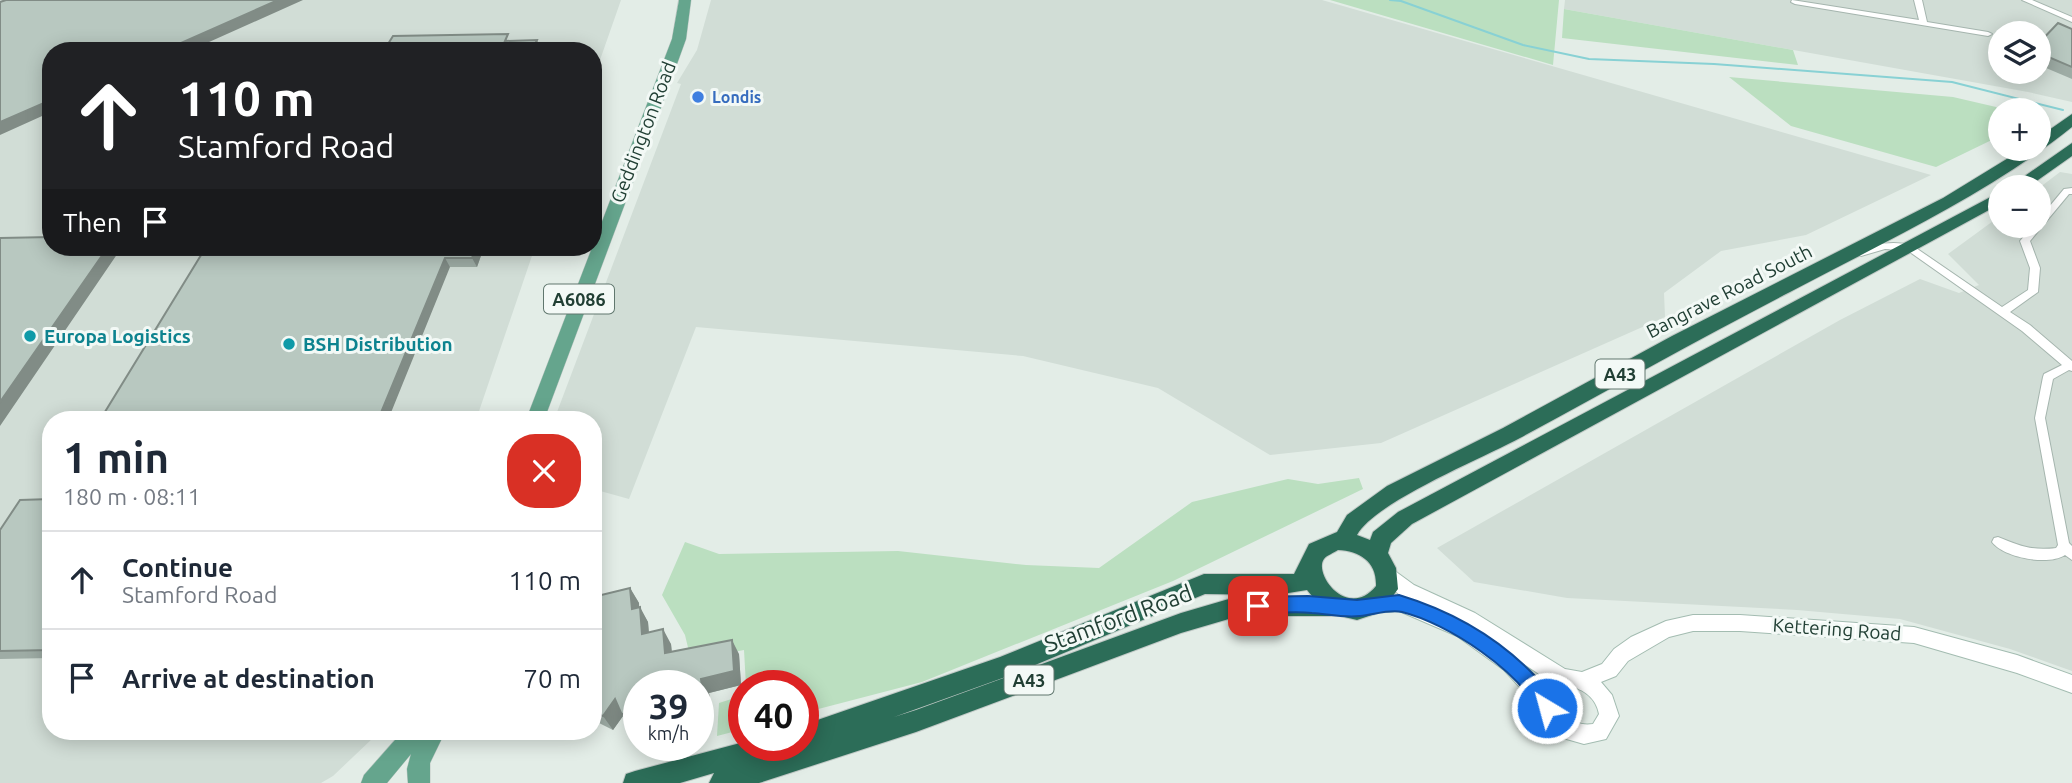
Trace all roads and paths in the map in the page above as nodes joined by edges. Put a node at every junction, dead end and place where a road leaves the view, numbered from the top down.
1 (685, 0) edge
2 (1856, 0) edge
3 (1918, 0) edge
4 (2026, 0) edge
5 (1794, 2) dead end
6 (1859, 12) junction
7 (2072, 20) edge
8 (1924, 23) junction
9 (1988, 34) dead end
10 (2072, 119) edge
11 (2051, 136) edge
12 (2072, 148) edge
13 (2016, 161) edge
14 (2034, 175) edge
15 (2072, 191) edge
16 (1988, 204) edge
17 (2051, 210) edge
18 (1910, 222) junction
19 (2027, 238) edge
20 (602, 244) edge
21 (1910, 248) junction
22 (597, 256) edge
23 (1837, 260) junction
24 (2003, 311) junction
25 (2071, 366) edge
26 (538, 411) edge
27 (1343, 541) junction
28 (1998, 542) dead end
29 (2068, 550) edge
30 (1382, 565) junction
31 (1310, 570) junction
32 (1373, 605) junction
33 (1340, 606) junction
34 (1609, 670) junction
35 (1562, 678) junction
36 (1583, 680) junction
37 (2072, 684) edge
38 (1546, 701) junction
39 (1606, 702) junction
40 (819, 731) edge
41 (409, 740) edge
42 (429, 740) edge
43 (728, 758) edge
44 (372, 783) edge
45 (419, 783) edge
46 (635, 783) edge
47 (721, 783) edge

1 - 20 main road, Geddington Road / A6086
2 - 6 street
3 - 8 street
4 - 7 street
5 - 6 street
6 - 8 street
8 - 9 street
10 - 11 highway
12 - 14 highway
13 - 18 highway, Bangrave Road South / A43
15 - 17 street
16 - 21 highway, A43
18 - 21 street
18 - 23 highway, Bangrave Road South / A43
19 - 24 street
21 - 23 street
21 - 24 street
21 - 30 highway, A43
22 - 26 main road, Geddington Road / A6086
23 - 27 highway, Bangrave Road South / A43
24 - 25 street
25 - 29 street
27 - 30 highway
27 - 31 highway, A43
28 - 29 street
30 - 32 highway, A43
30 - 35 street
31 - 33 highway
31 - 40 highway, Stamford Road / A43
32 - 33 highway, A43
32 - 38 street
33 - 47 highway, Stamford Road / A43
34 - 36 street
34 - 37 street, Kettering Road
34 - 39 street
35 - 36 street
35 - 38 street
36 - 39 street
38 - 39 street
41 - 44 main road
42 - 45 main road
43 - 46 highway

